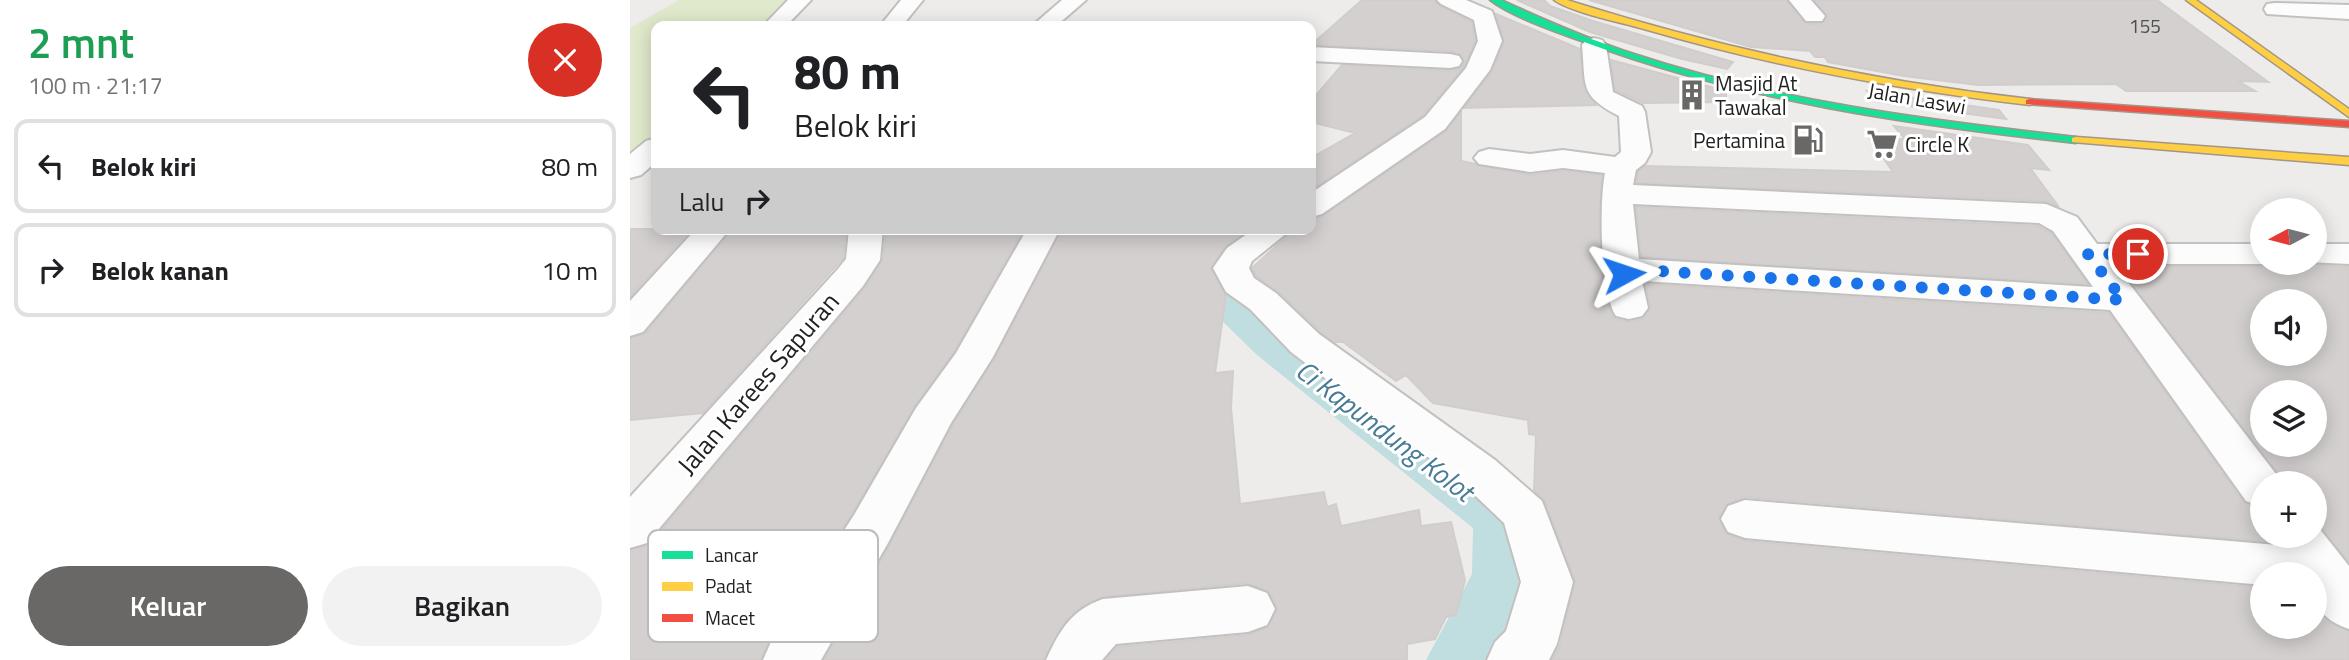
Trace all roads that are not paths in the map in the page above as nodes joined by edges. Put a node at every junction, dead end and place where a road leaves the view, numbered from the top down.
1 (800, 0) edge
2 (912, 0) edge
3 (1075, 0) edge
4 (1448, 0) edge
5 (1494, 0) edge
6 (1510, 0) edge
7 (1539, 0) edge
8 (1558, 0) edge
9 (2190, 0) edge
10 (2324, 0) edge
11 (2274, 9) dead end
12 (2347, 12) edge
13 (779, 21) edge
14 (895, 21) edge
15 (1049, 21) edge
16 (1593, 41) junction
17 (1316, 54) edge
18 (1450, 61) dead end
19 (2305, 82) junction
20 (2349, 114) edge
21 (2254, 120) junction
22 (2349, 124) edge
23 (2243, 136) dead end
24 (651, 150) edge
25 (1489, 158) dead end
26 (2303, 158) junction
27 (2349, 161) edge
28 (630, 169) edge
29 (2349, 171) edge
30 (1621, 181) junction
31 (1316, 203) edge
32 (709, 235) edge
33 (865, 235) edge
34 (1041, 235) edge
35 (1267, 235) edge
36 (2088, 254) junction
37 (2250, 254) edge
38 (2328, 254) edge
39 (2349, 254) edge
40 (1623, 256) junction
41 (2123, 300) junction
42 (1629, 308) dead end
43 (630, 324) edge
44 (2250, 471) edge
45 (1745, 519) dead end
46 (630, 528) edge
47 (870, 530) edge
48 (2250, 564) edge
49 (1248, 609) dead end
50 (801, 642) edge
51 (790, 660) edge
52 (1074, 660) edge
53 (1515, 660) edge

1 - 13 street
2 - 14 street
3 - 15 street
4 - 31 street
5 - 16 main road, Jalan Laswi
6 - 16 main road
7 - 16 main road
8 - 21 main road, Jalan Laswi
9 - 19 main road
10 - 12 street
11 - 12 street
16 - 23 main road
16 - 26 main road, Jalan Laswi
16 - 30 street
17 - 18 street
19 - 20 main road
19 - 21 main road
21 - 22 main road, Jalan Laswi
24 - 28 street
25 - 30 street
26 - 27 main road, Jalan Laswi
26 - 29 main road
30 - 36 street
30 - 40 street
32 - 43 street
33 - 46 street, Jalan Karees Sapuran
34 - 47 street
35 - 53 street
36 - 37 street
36 - 41 street
38 - 39 street
40 - 41 street
40 - 42 street
41 - 44 street
45 - 48 street
49 - 52 street
50 - 51 street

